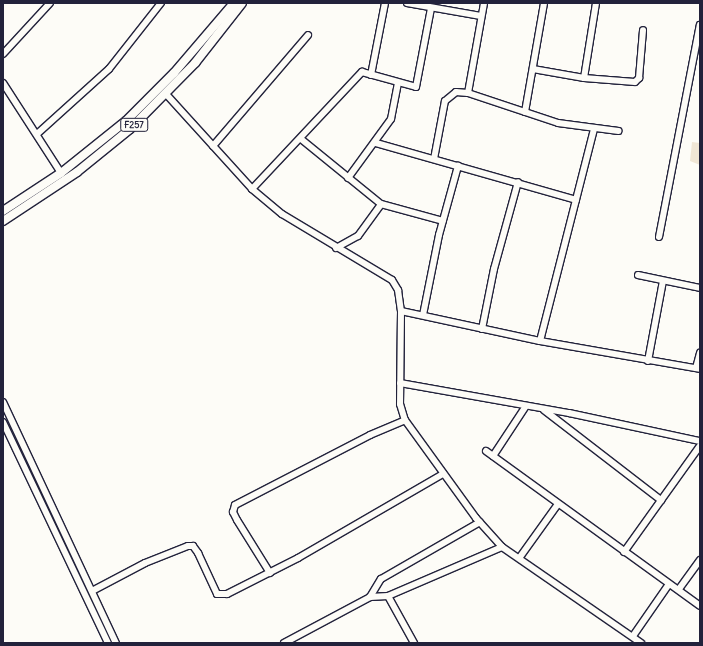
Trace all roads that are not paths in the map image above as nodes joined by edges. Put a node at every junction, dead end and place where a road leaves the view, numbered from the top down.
1 (50, 3) edge
2 (161, 3) edge
3 (234, 3) edge
4 (242, 3) edge
5 (385, 3) edge
6 (411, 3) edge
7 (484, 3) edge
8 (544, 3) edge
9 (596, 3) edge
10 (431, 8) junction
11 (481, 16) junction
12 (700, 25) edge
13 (643, 30) dead end
14 (308, 35) dead end
15 (3, 54) edge
16 (533, 69) junction
17 (371, 75) junction
18 (584, 78) junction
19 (3, 83) edge
20 (398, 84) junction
21 (468, 93) junction
22 (166, 94) junction
23 (525, 112) junction
24 (594, 129) junction
25 (618, 131) dead end
26 (37, 134) junction
27 (301, 139) junction
28 (376, 143) junction
29 (213, 146) junction
30 (434, 159) junction
31 (458, 166) junction
32 (61, 174) junction
33 (348, 178) junction
34 (518, 182) junction
35 (252, 189) junction
36 (576, 200) junction
37 (381, 204) junction
38 (3, 211) edge
39 (3, 221) edge
40 (442, 221) junction
41 (660, 237) dead end
42 (336, 248) junction
43 (638, 275) dead end
44 (663, 281) junction
45 (700, 288) edge
46 (401, 311) junction
47 (423, 315) junction
48 (482, 329) junction
49 (540, 341) junction
50 (700, 353) edge
51 (648, 361) junction
52 (698, 368) edge
53 (400, 382) junction
54 (3, 402) edge
55 (526, 406) junction
56 (542, 409) junction
57 (405, 420) junction
58 (3, 422) edge
59 (700, 441) edge
60 (700, 446) edge
61 (486, 451) dead end
62 (493, 456) junction
63 (443, 474) junction
64 (661, 500) junction
65 (558, 504) junction
66 (480, 522) junction
67 (502, 547) junction
68 (624, 552) junction
69 (520, 557) junction
70 (700, 560) edge
71 (270, 573) junction
72 (669, 584) junction
73 (679, 589) junction
74 (92, 591) junction
75 (388, 596) junction
76 (370, 597) junction
77 (700, 606) edge
78 (633, 636) junction
79 (108, 643) edge
80 (116, 643) edge
81 (284, 643) edge
82 (414, 643) edge
83 (641, 643) edge

1 - 15 street
2 - 26 street
3 - 32 main road, F257
4 - 22 main road, F257
5 - 17 street
6 - 10 street
7 - 11 street
8 - 16 street
9 - 18 street
10 - 11 street
10 - 20 street
11 - 21 street
12 - 41 street
13 - 18 street
14 - 29 street
16 - 18 street
16 - 23 street
17 - 20 street
17 - 27 street
19 - 26 street
20 - 28 street
21 - 23 street
21 - 30 street
22 - 29 street
22 - 39 main road, F257
23 - 24 street
24 - 25 street
24 - 36 street
26 - 32 street
27 - 33 street
27 - 35 street
28 - 30 street
28 - 33 street
29 - 35 street
30 - 31 street
31 - 34 street
31 - 40 street
32 - 38 main road, F257
33 - 37 street
34 - 36 street
34 - 48 street
35 - 42 street
36 - 49 street
37 - 40 street
37 - 42 street
40 - 47 street
42 - 46 street
43 - 44 street
44 - 45 street
44 - 51 street
46 - 47 street
46 - 53 street
47 - 48 street
48 - 49 street
49 - 51 street
50 - 52 street
51 - 52 street
53 - 55 street
53 - 57 street
54 - 74 street
55 - 56 street
55 - 62 street
56 - 59 street
56 - 64 street
57 - 63 street
57 - 71 street
58 - 79 street
60 - 64 street
61 - 62 street
62 - 65 street
63 - 66 street
63 - 71 street
64 - 68 street
65 - 68 street
65 - 69 street
66 - 67 street
66 - 76 street
67 - 69 street
67 - 75 street
68 - 72 street
69 - 78 street
70 - 73 street
71 - 74 street
72 - 73 street
72 - 78 street
73 - 77 street
74 - 80 street
75 - 76 street
75 - 82 street
76 - 81 street
78 - 83 street

